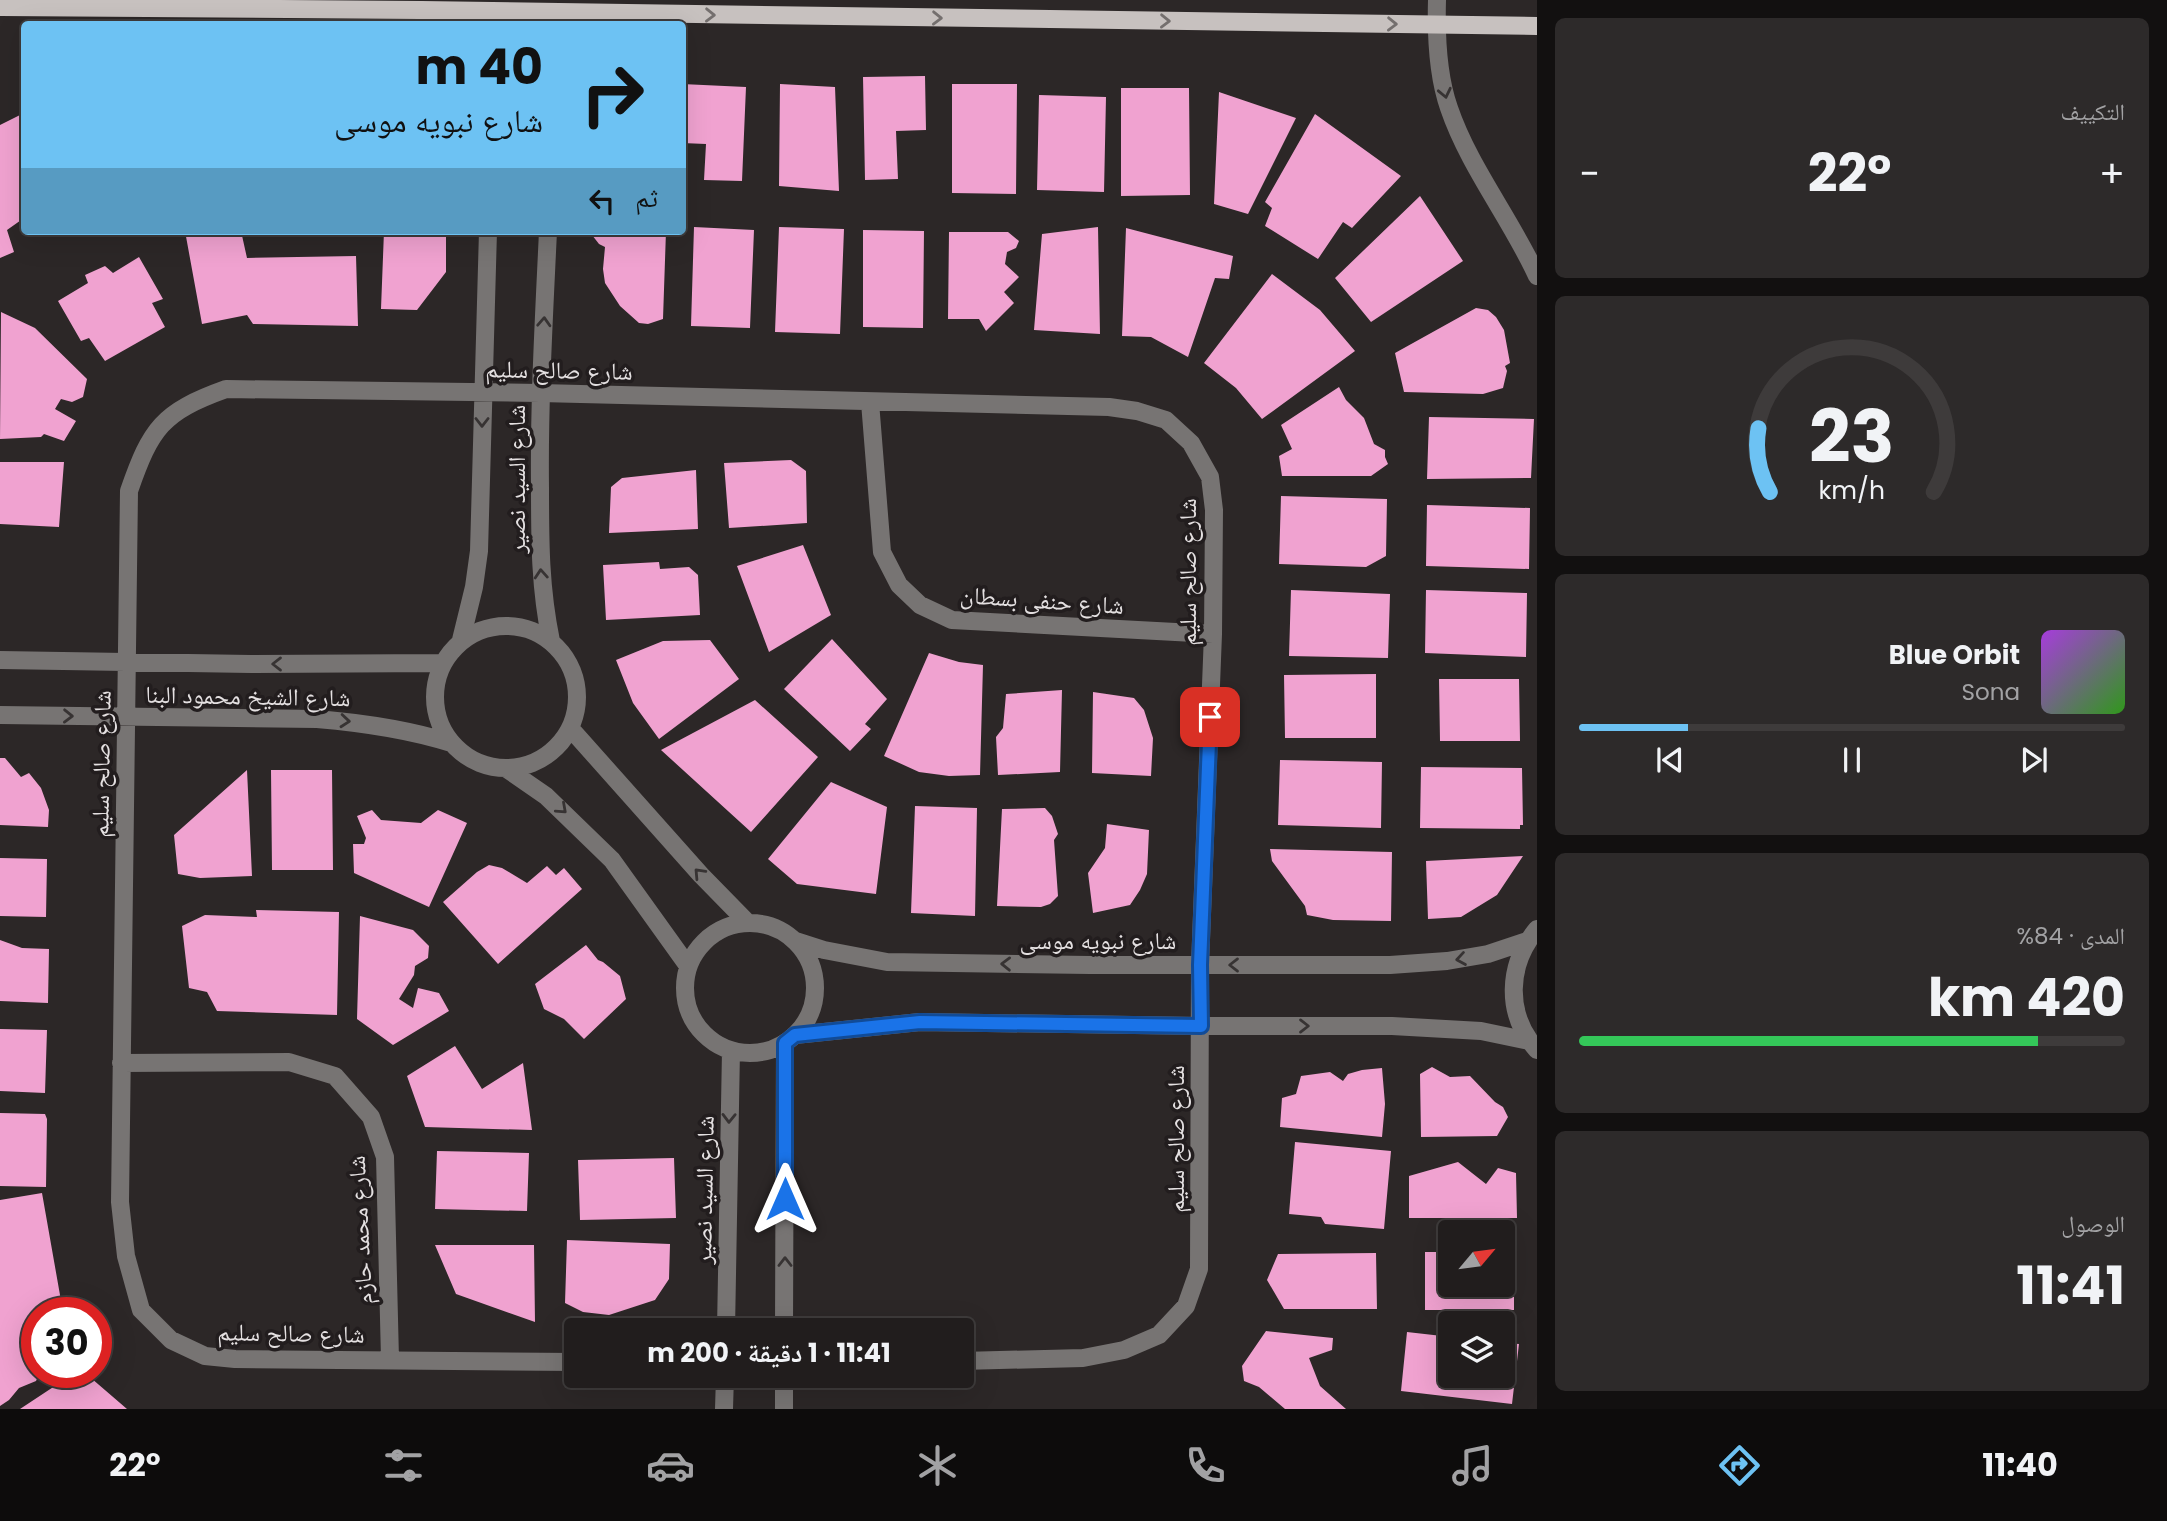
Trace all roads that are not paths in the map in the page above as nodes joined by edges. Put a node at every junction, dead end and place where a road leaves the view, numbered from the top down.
1 (1437, 0) edge
2 (0, 8) edge
3 (425, 17) edge
4 (626, 19) edge
5 (1436, 25) junction
6 (1537, 26) edge
7 (488, 235) edge
8 (548, 235) edge
9 (1537, 276) edge
10 (540, 393) junction
11 (482, 394) junction
12 (870, 402) junction
13 (1213, 634) junction
14 (461, 640) junction
15 (551, 641) junction
16 (0, 660) edge
17 (127, 662) junction
18 (443, 663) junction
19 (0, 715) edge
20 (126, 718) junction
21 (571, 729) junction
22 (451, 743) junction
23 (507, 769) junction
24 (747, 922) junction
25 (1532, 935) edge
26 (796, 941) junction
27 (1200, 965) junction
28 (688, 966) junction
29 (1201, 1026) junction
30 (790, 1039) junction
31 (1533, 1045) edge
32 (731, 1050) junction
33 (121, 1063) junction
34 (726, 1318) edge
35 (785, 1318) edge
36 (390, 1359) junction
37 (974, 1361) edge
38 (564, 1362) edge
39 (725, 1388) edge
40 (784, 1388) edge
41 (724, 1409) edge
42 (784, 1409) edge

1 - 5 street
2 - 3 main road
3 - 4 main road
4 -> 5 main road
5 - 6 main road
5 -> 9 street
7 - 11 street, شارع السيد نصير
10 -> 8 street, شارع السيد نصير
10 - 11 street, شارع صالح سليم
10 - 12 street, شارع صالح سليم
15 -> 10 street, شارع السيد نصير
11 -> 14 street, شارع السيد نصير
11 - 17 street, شارع صالح سليم
12 - 13 street, شارع حنفى بسطان
12 - 13 street, شارع صالح سليم
13 - 27 street, شارع صالح سليم
14 - 15 street
14 - 18 street
15 - 21 street
16 - 17 street, شارع الشيخ محمود البنا
18 -> 17 street, شارع الشيخ محمود البنا
17 - 20 street, شارع صالح سليم
18 - 22 street
19 -> 20 street, شارع الشيخ محمود البنا
20 -> 22 street, شارع الشيخ محمود البنا
20 - 33 street, شارع صالح سليم
21 - 23 street
24 -> 21 street
22 - 23 street
23 -> 28 street
24 - 26 street
24 - 28 street
25 -> 27 street, شارع نبويه موسى
25 - 31 street
27 -> 26 street, شارع نبويه موسى
26 - 30 street
27 - 29 street, شارع صالح سليم
28 - 32 street
29 - 30 street
29 -> 31 street
29 - 37 street, شارع صالح سليم
30 - 32 street
35 -> 30 street
32 -> 34 street, شارع السيد نصير
33 - 36 street, شارع صالح سليم
33 - 36 street, شارع محمد حازم
36 - 38 street, شارع صالح سليم
39 - 41 street
40 - 42 street

